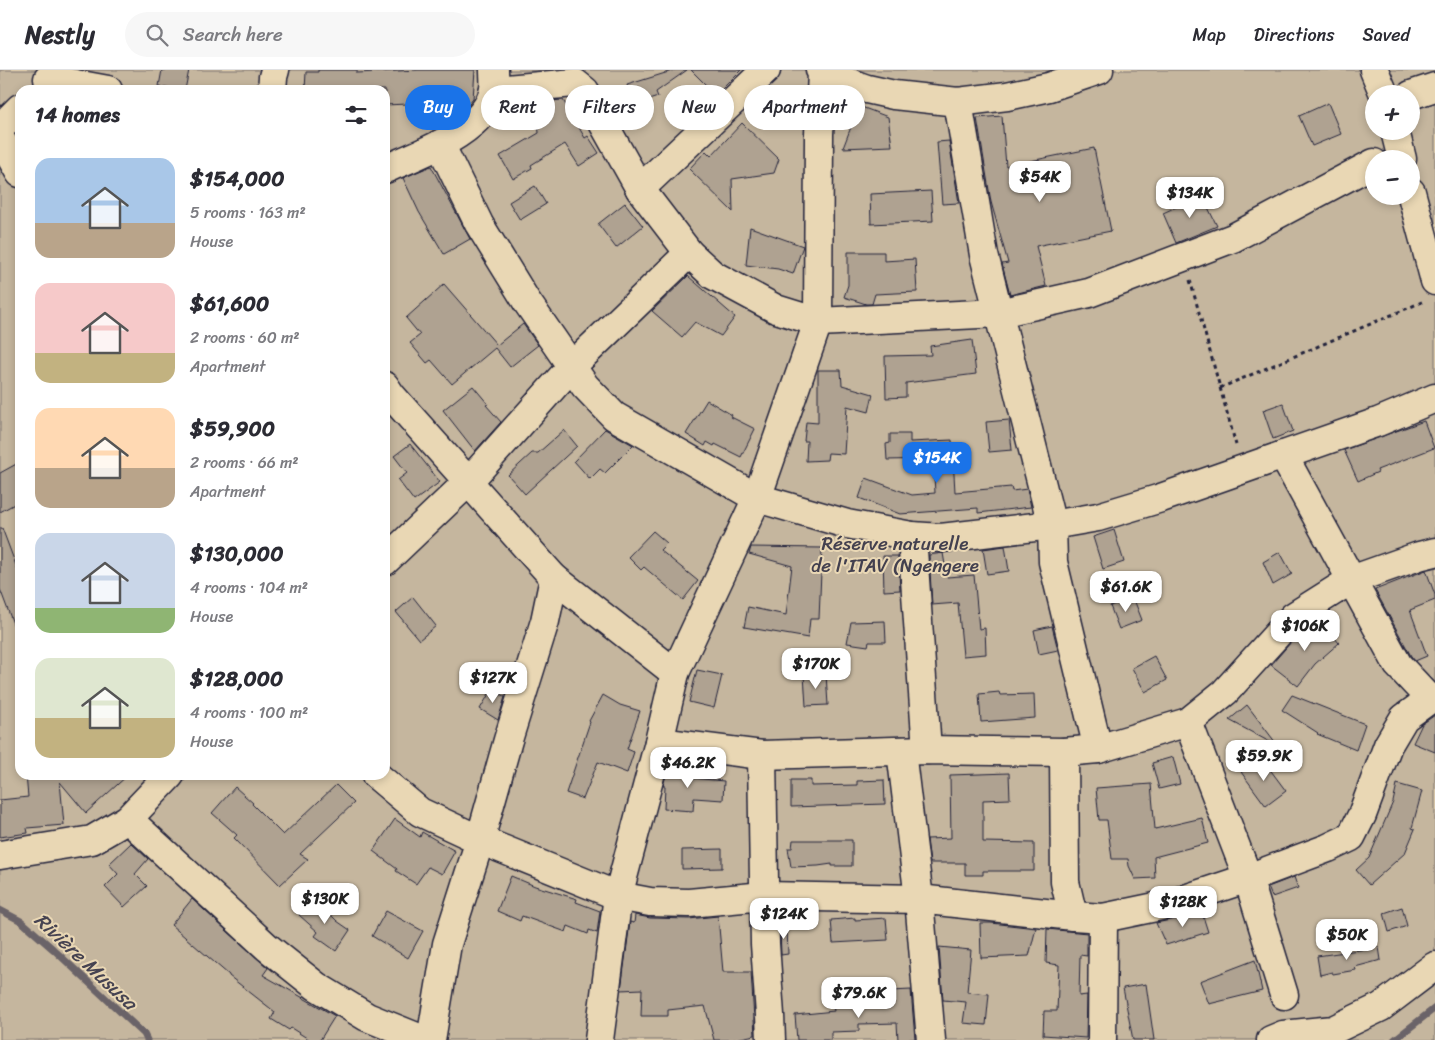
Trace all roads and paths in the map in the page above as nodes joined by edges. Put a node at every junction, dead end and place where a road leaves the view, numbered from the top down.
1 (275, 70) edge
2 (766, 70) edge
3 (1099, 70) edge
4 (1374, 70) edge
5 (821, 72) edge
6 (46, 80) edge
7 (494, 80) edge
8 (77, 85) edge
9 (272, 85) edge
10 (1380, 85) edge
11 (1435, 87) edge
12 (1420, 92) edge
13 (958, 102) junction
14 (15, 113) edge
15 (0, 128) edge
16 (0, 138) edge
17 (440, 144) junction
18 (15, 164) edge
19 (390, 167) edge
20 (1365, 168) edge
21 (640, 189) junction
22 (1413, 205) edge
23 (689, 254) junction
24 (1184, 256) junction
25 (1430, 291) edge
26 (999, 313) junction
27 (818, 322) junction
28 (572, 366) junction
29 (1220, 388) junction
30 (390, 394) edge
31 (1435, 398) edge
32 (1283, 455) junction
33 (1243, 469) junction
34 (469, 481) junction
35 (757, 498) junction
36 (1052, 525) junction
37 (912, 536) junction
38 (1435, 552) edge
39 (390, 556) edge
40 (554, 578) junction
41 (1351, 580) junction
42 (675, 673) junction
43 (1432, 699) edge
44 (1188, 722) junction
45 (659, 742) junction
46 (1098, 749) junction
47 (914, 750) junction
48 (1064, 752) junction
49 (762, 754) junction
50 (165, 780) edge
51 (382, 780) edge
52 (128, 819) junction
53 (480, 840) junction
54 (0, 855) edge
55 (1248, 878) junction
56 (618, 896) junction
57 (764, 896) junction
58 (919, 899) junction
59 (1073, 916) junction
60 (1103, 918) junction
61 (1435, 966) edge
62 (1284, 994) dead end
63 (424, 1040) edge
64 (431, 1040) edge
65 (599, 1040) edge
66 (771, 1040) edge
67 (930, 1040) edge
68 (1102, 1040) edge
69 (1271, 1040) edge

1 - 9 street
2 - 21 street
3 - 13 street
4 - 10 street
5 - 13 street
5 - 27 street
6 - 8 street
7 - 17 street
7 - 21 street
11 - 12 street
13 - 26 street
14 - 15 street
16 - 18 street
17 - 19 street
17 - 28 street
20 - 24 street
21 - 23 street
22 - 25 street
23 - 27 street
23 - 28 street
24 - 26 street
24 - 29 path
25 - 29 path
26 - 27 street
26 - 36 street
27 - 35 street
28 - 34 street
28 - 35 street
29 - 33 path
30 - 34 street
31 - 32 street
32 - 33 street
32 - 41 street
33 - 36 street
34 - 39 street
34 - 40 street
35 - 37 street
35 - 42 street
36 - 37 street
36 - 46 street
37 - 47 street
38 - 41 street
40 - 42 street
40 - 53 street
41 - 43 street
41 - 44 street
42 - 45 street
43 - 55 street
44 - 46 street
44 - 55 street
45 - 49 street
45 - 56 street
46 - 48 street
47 - 48 street
47 - 49 street
47 - 58 street
48 - 59 street
49 - 57 street
50 - 52 street
51 - 53 street
52 - 54 street
52 - 63 street
53 - 56 street
53 - 64 street
55 - 60 street
55 - 62 street
56 - 57 street
56 - 65 street
57 - 58 street
57 - 66 street
58 - 59 street
58 - 67 street
59 - 60 street
60 - 68 street
61 - 69 street

